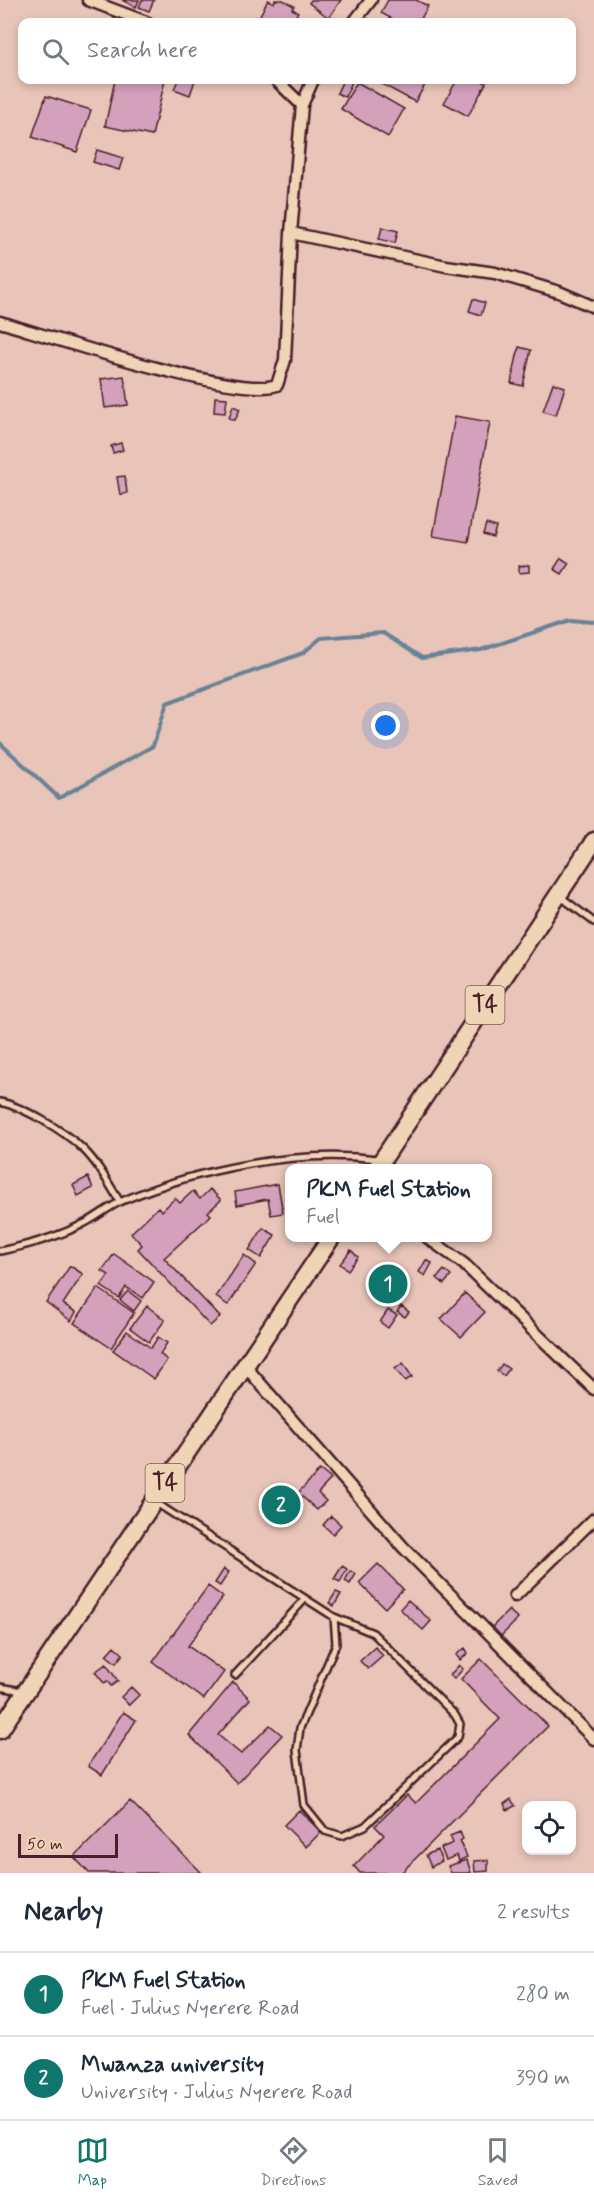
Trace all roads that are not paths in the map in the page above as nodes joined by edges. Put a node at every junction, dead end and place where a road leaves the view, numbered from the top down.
1 (90, 0) edge
2 (371, 0) edge
3 (136, 18) edge
4 (357, 18) edge
5 (280, 84) edge
6 (311, 84) edge
7 (302, 105) junction
8 (291, 233) junction
9 (594, 307) edge
10 (0, 322) edge
11 (594, 841) edge
12 (558, 894) junction
13 (594, 922) edge
14 (0, 1102) edge
15 (380, 1164) edge
16 (120, 1202) junction
17 (328, 1242) edge
18 (434, 1242) edge
19 (0, 1251) edge
20 (245, 1366) junction
21 (594, 1389) edge
22 (153, 1501) junction
23 (594, 1519) edge
24 (515, 1596) dead end
25 (305, 1599) junction
26 (334, 1617) junction
27 (235, 1675) dead end
28 (0, 1687) edge
29 (24, 1691) junction
30 (0, 1730) edge
31 (594, 1739) edge

1 - 3 street
2 - 4 street
5 - 7 street
6 - 7 street
7 - 8 street
8 - 9 street
8 - 10 street
11 - 12 highway, T4
12 - 13 lane
12 - 15 highway, T4
14 - 16 lane
15 - 16 lane
16 - 19 lane
17 - 20 highway, T4
18 - 21 street
20 - 22 highway, T4
20 - 31 street
22 - 25 lane
22 - 29 highway, T4
23 - 24 street
25 - 26 lane
25 - 27 lane
26 - 26 lane
28 - 29 lane
29 - 30 highway, T4

